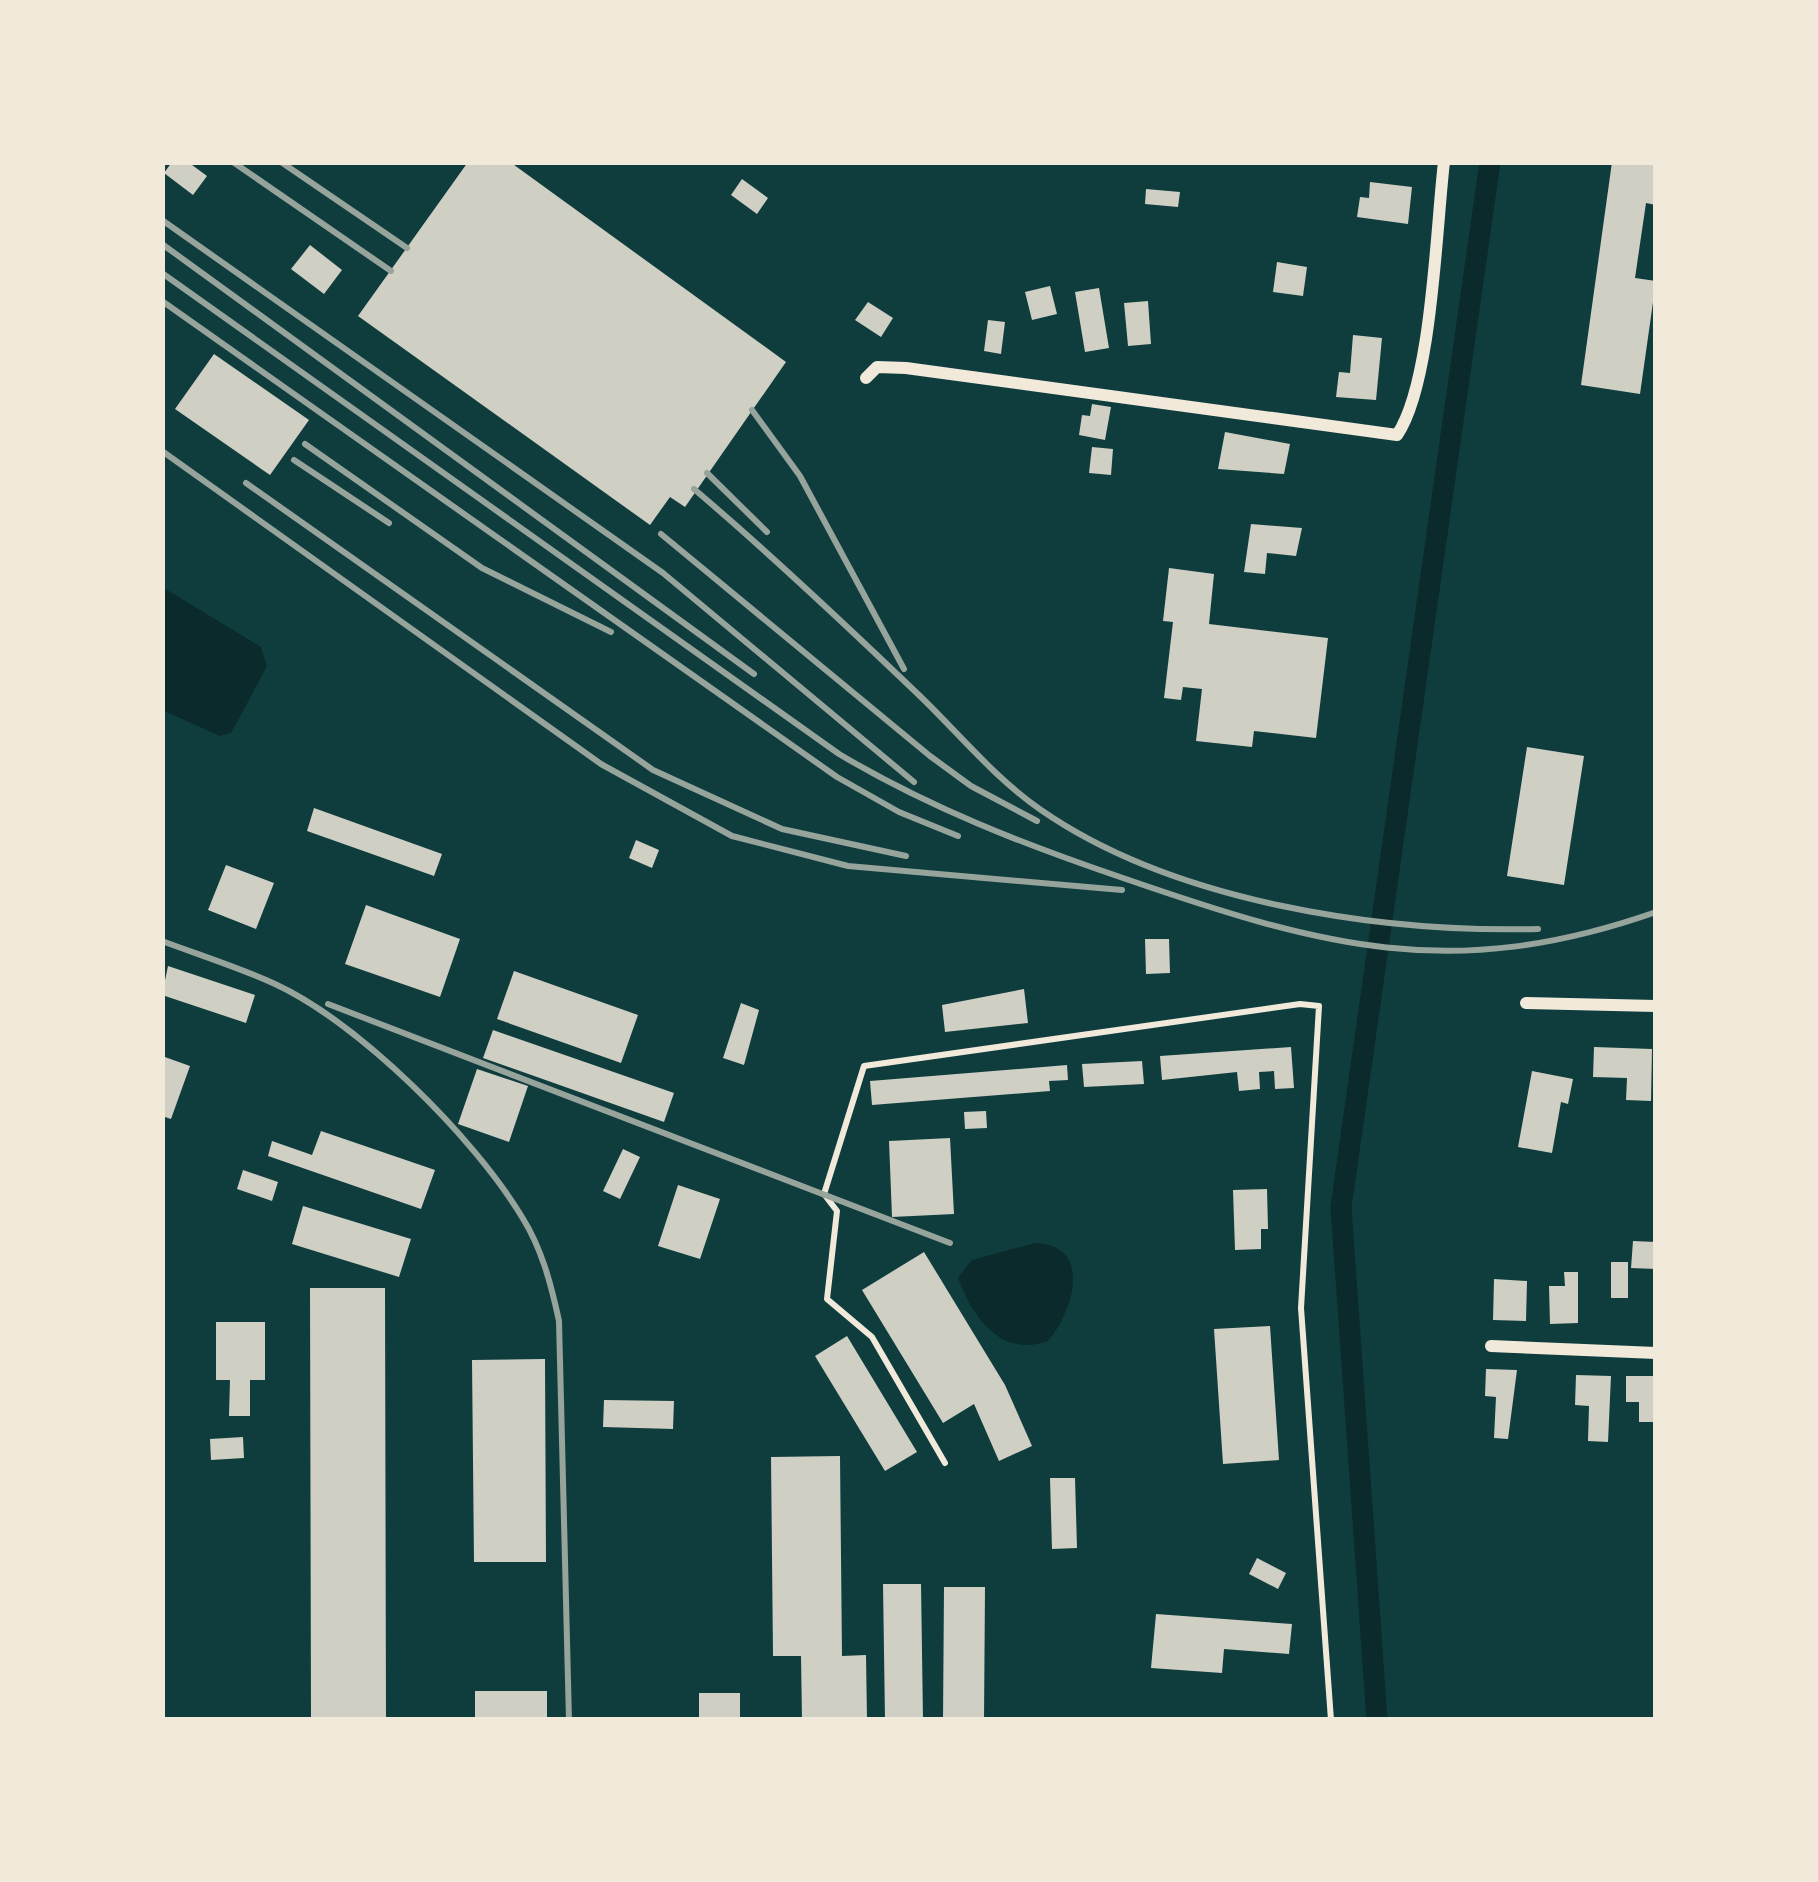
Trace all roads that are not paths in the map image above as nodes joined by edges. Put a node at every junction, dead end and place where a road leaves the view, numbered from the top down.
1 (1444, 162) edge
2 (866, 378) dead end
3 (1526, 1003) dead end
4 (1656, 1006) edge
5 (1490, 1346) dead end
6 (1656, 1353) edge
7 (945, 1463) dead end
8 (1331, 1720) edge

1 - 2 street
3 - 4 street
5 - 6 street
7 - 8 lane

